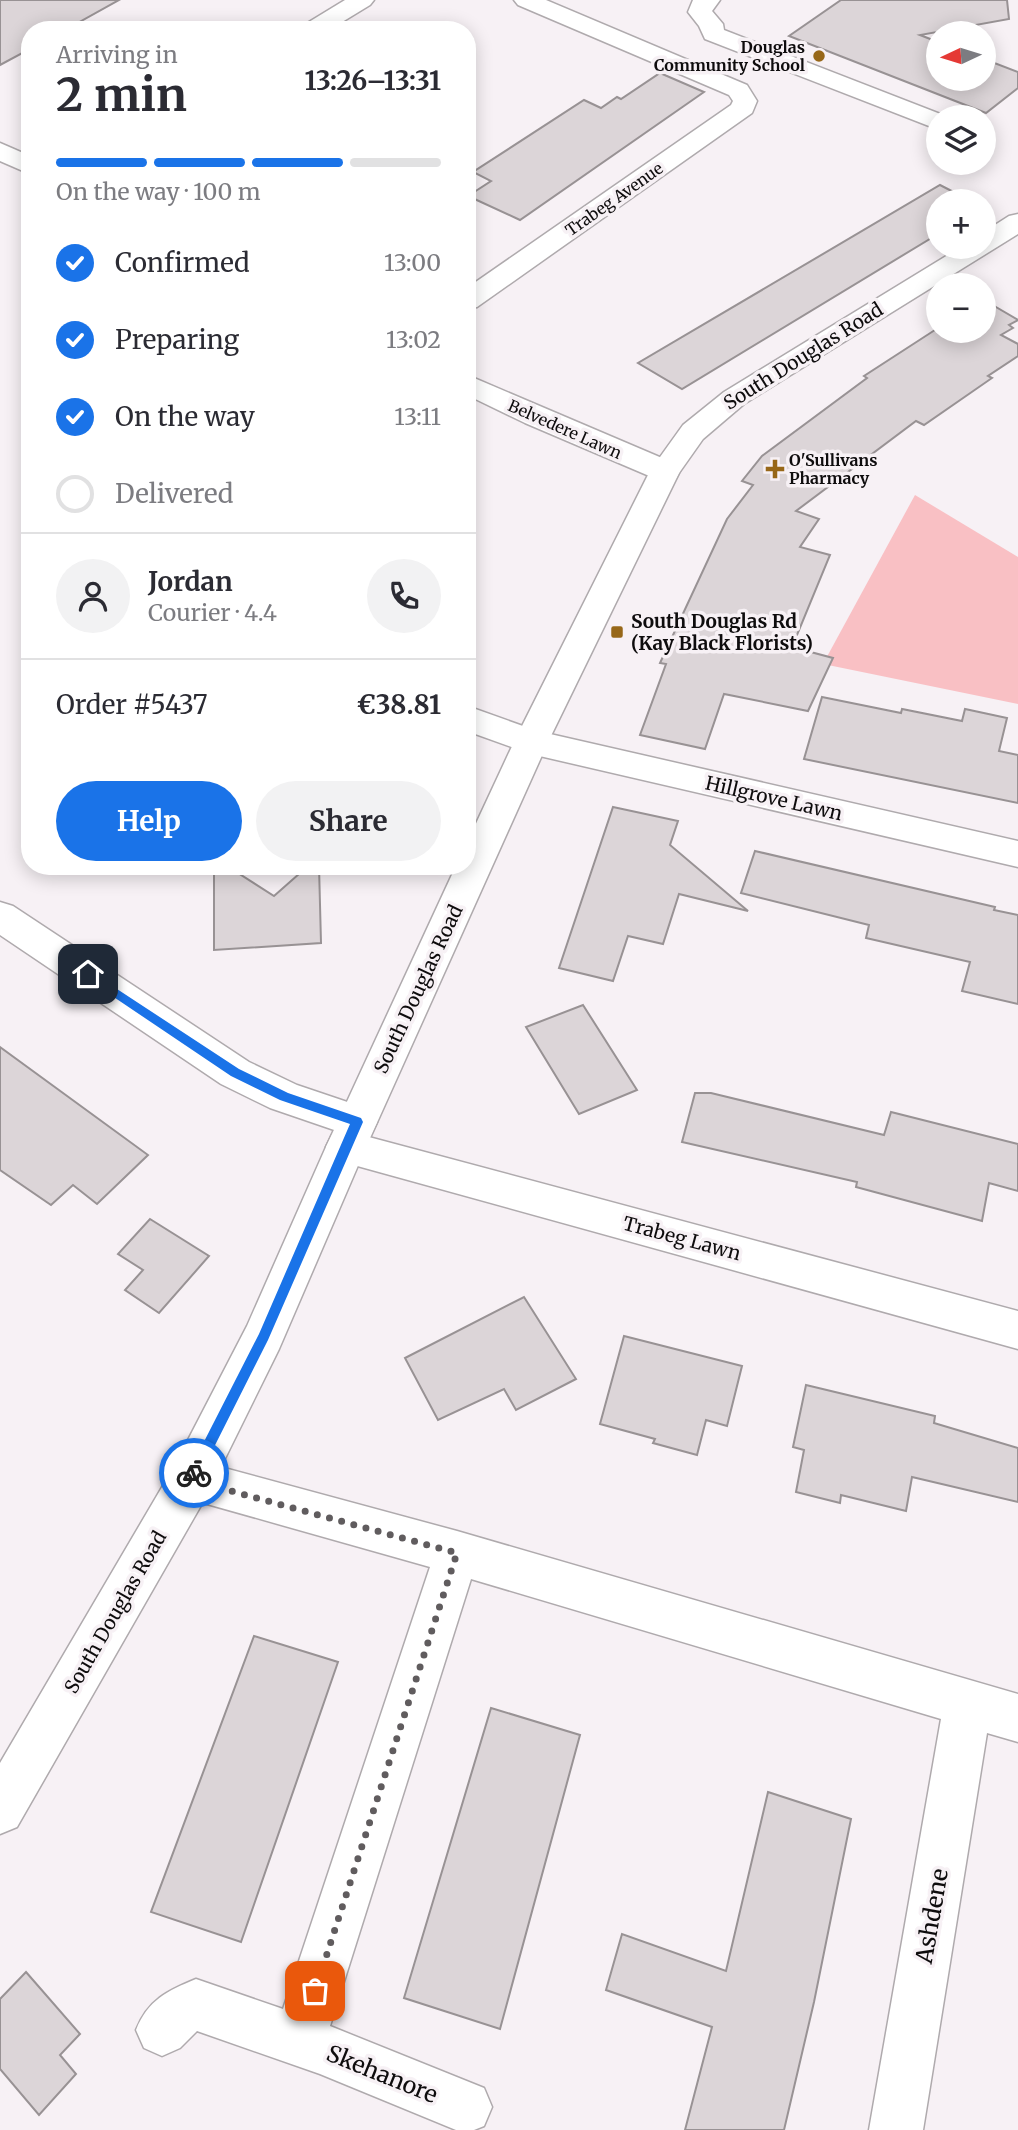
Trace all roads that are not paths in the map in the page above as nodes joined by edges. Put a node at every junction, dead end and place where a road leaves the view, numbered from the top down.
1 (362, 0) edge
2 (526, 0) edge
3 (708, 0) edge
4 (327, 21) edge
5 (713, 34) junction
6 (675, 62) junction
7 (926, 116) edge
8 (0, 151) edge
9 (21, 162) edge
10 (1018, 222) edge
11 (996, 237) edge
12 (961, 259) edge
13 (476, 296) edge
14 (476, 388) edge
15 (665, 471) junction
16 (476, 721) edge
17 (531, 742) junction
18 (1018, 854) edge
19 (476, 862) edge
20 (470, 875) edge
21 (0, 916) edge
22 (351, 1134) junction
23 (1018, 1330) edge
24 (191, 1480) junction
25 (457, 1553) junction
26 (968, 1703) junction
27 (1018, 1718) edge
28 (0, 1810) edge
29 (162, 2030) dead end
30 (299, 2041) junction
31 (465, 2107) dead end
32 (896, 2130) edge

1 - 4 street
2 - 6 street
3 - 5 street
5 - 6 street
5 - 7 street
6 - 13 street, Trabeg Avenue
8 - 9 street
10 - 11 street, South Douglas Road
12 - 15 street, South Douglas Road
14 - 15 street, Belvedere Lawn
15 - 17 street, South Douglas Road
16 - 17 street, Hillgrove Lawn
17 - 18 street, Hillgrove Lawn
17 - 19 street, South Douglas Road
20 - 22 street, South Douglas Road
21 - 22 street, Trabeg Lawn
22 - 23 street, Trabeg Lawn
22 - 24 street, South Douglas Road
24 - 25 street
24 - 28 street, South Douglas Road
25 - 26 street
25 - 30 street
26 - 27 street
26 - 32 street, Ashdene
29 - 30 street, Skehanore
30 - 31 street, Skehanore

